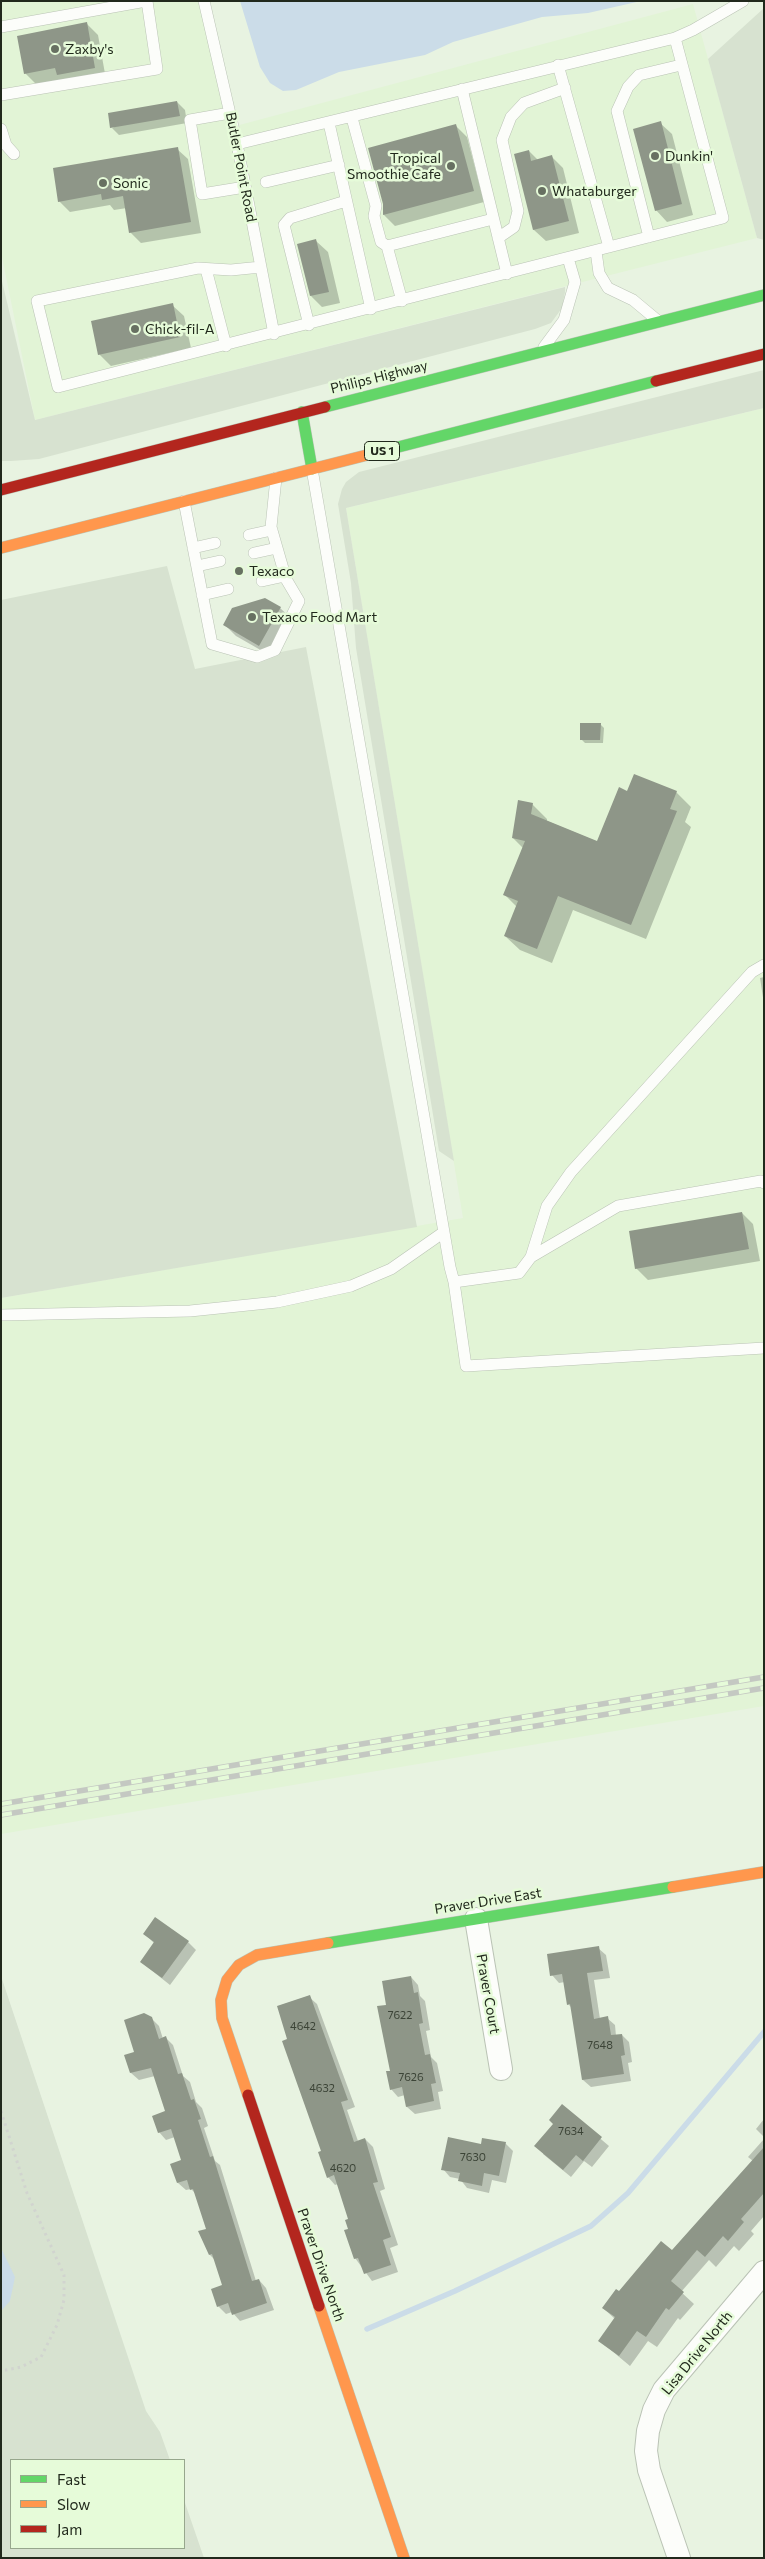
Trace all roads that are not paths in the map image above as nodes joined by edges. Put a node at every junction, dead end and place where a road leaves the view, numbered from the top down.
1 (147, 1) edge
2 (204, 1) edge
3 (743, 1) edge
4 (1, 27) edge
5 (675, 38) junction
6 (682, 64) junction
7 (558, 65) junction
8 (565, 88) junction
9 (462, 89) junction
10 (1, 95) edge
11 (230, 113) junction
12 (352, 118) junction
13 (329, 123) junction
14 (1, 129) edge
15 (237, 144) junction
16 (14, 154) dead end
17 (339, 165) junction
18 (266, 182) dead end
19 (246, 186) junction
20 (346, 201) junction
21 (493, 219) junction
22 (649, 237) junction
23 (498, 238) junction
24 (387, 246) junction
25 (609, 247) junction
26 (596, 251) junction
27 (568, 258) junction
28 (261, 267) junction
29 (206, 269) junction
30 (507, 274) junction
31 (764, 295) edge
32 (402, 301) junction
33 (371, 309) junction
34 (658, 322) junction
35 (309, 325) junction
36 (274, 334) junction
37 (226, 346) junction
38 (540, 351) junction
39 (764, 354) edge
40 (302, 412) junction
41 (312, 469) junction
42 (29, 472) dead end
43 (66, 475) junction
44 (276, 478) junction
45 (1, 490) edge
46 (184, 502) junction
47 (272, 530) junction
48 (249, 535) dead end
49 (215, 543) dead end
50 (1, 548) edge
51 (193, 548) junction
52 (277, 548) junction
53 (254, 553) dead end
54 (220, 561) dead end
55 (197, 566) junction
56 (285, 576) junction
57 (262, 581) dead end
58 (228, 589) dead end
59 (202, 594) junction
60 (764, 965) edge
61 (764, 1183) edge
62 (444, 1232) junction
63 (531, 1257) junction
64 (454, 1282) junction
65 (1, 1315) edge
66 (764, 1348) edge
67 (764, 1872) edge
68 (476, 1919) junction
69 (227, 1980) joint
70 (501, 2069) dead end
71 (764, 2272) edge
72 (404, 2558) edge
73 (678, 2558) edge

1 - 4 lane
1 - 10 lane
2 - 11 lane, Butler Point Road
3 - 5 lane
5 - 6 lane
5 - 7 lane
6 - 22 lane
6 - 22 lane
7 - 8 lane
7 - 9 lane
8 - 23 lane
8 - 25 lane
9 - 12 lane
9 - 21 lane
11 - 15 lane, Butler Point Road
11 - 19 lane
12 - 13 lane
12 - 24 lane
13 - 15 lane
13 - 17 lane
14 - 16 lane
15 - 19 lane, Butler Point Road
17 - 18 lane
17 - 20 lane
19 - 28 lane, Butler Point Road
20 - 33 lane
20 - 35 lane
21 - 23 lane
21 - 24 lane
22 - 25 lane
23 - 30 lane
24 - 32 lane
25 - 26 lane
26 - 27 lane
26 - 34 lane
27 - 30 lane
27 - 38 lane
28 - 29 lane
28 - 36 lane, Butler Point Road
29 - 37 lane
29 - 37 lane
30 - 32 lane
31 - 34 main road, Philips Highway
32 - 33 lane
33 - 35 lane
34 - 38 main road, Philips Highway
35 - 36 lane
36 - 37 lane
38 - 40 main road, Philips Highway
39 - 41 main road, US 1
40 - 41 main road
40 - 43 main road, Philips Highway
41 - 44 main road, US 1
41 - 62 lane
42 - 43 main road
43 - 45 main road, Philips Highway
44 - 46 main road, US 1
44 - 47 lane
46 - 50 main road, US 1
46 - 51 lane
47 - 48 lane
47 - 52 lane
49 - 51 lane
51 - 55 lane
52 - 53 lane
52 - 56 lane
54 - 55 lane
55 - 59 lane
56 - 57 lane
56 - 59 lane
58 - 59 lane
60 - 63 lane
61 - 63 lane
62 - 64 lane
62 - 65 lane
63 - 64 lane
64 - 66 lane
67 - 68 main road, Praver Drive East
68 - 69 main road, Praver Drive East
68 - 70 street, Praver Court
69 - 72 main road, Praver Drive North
71 - 73 street, Lisa Drive North

